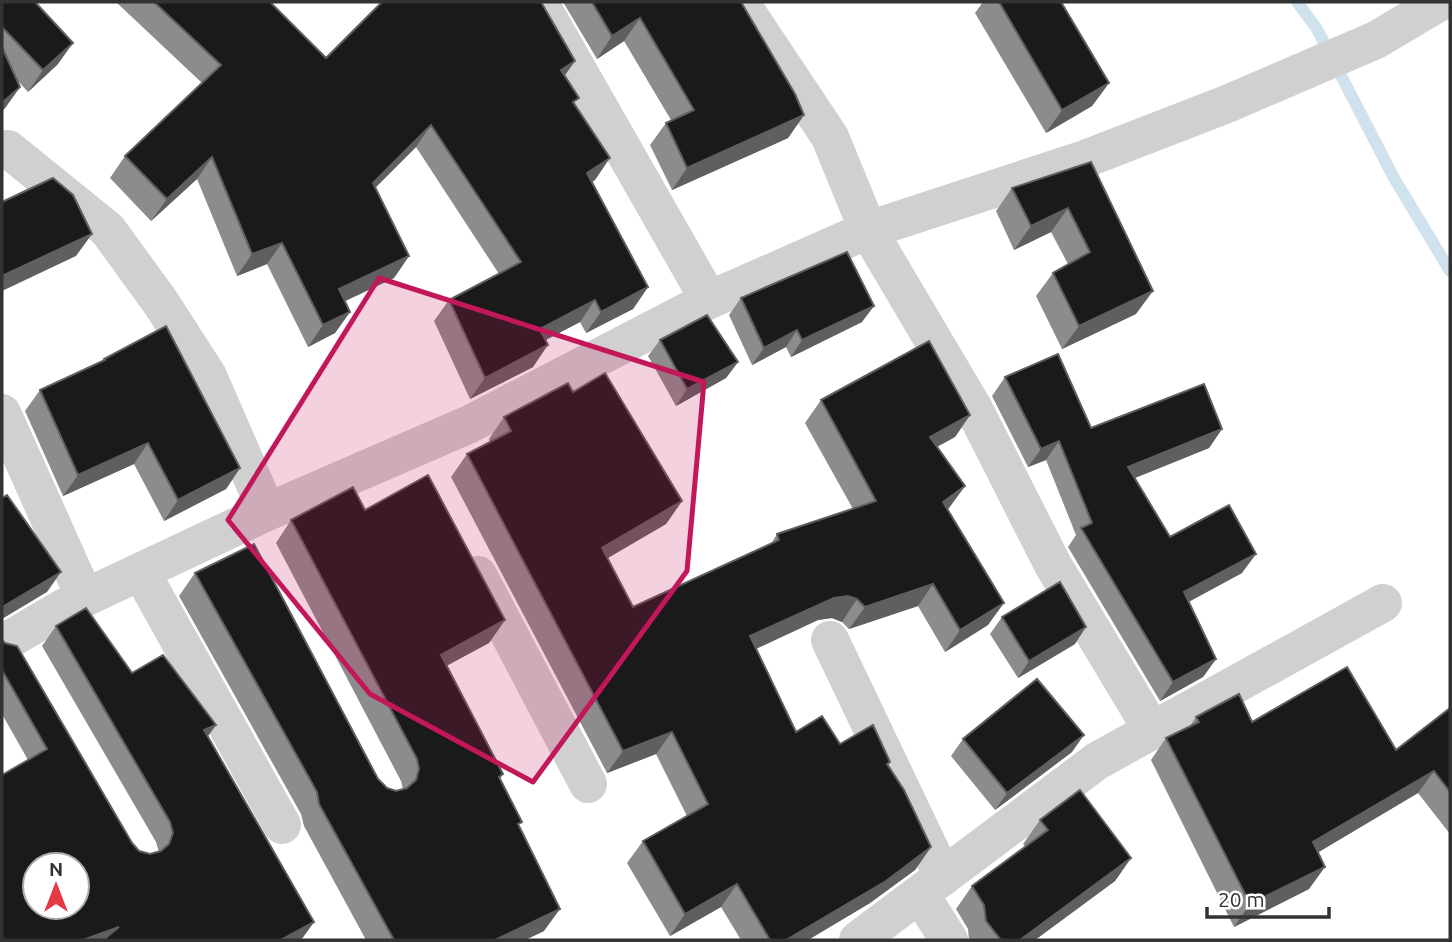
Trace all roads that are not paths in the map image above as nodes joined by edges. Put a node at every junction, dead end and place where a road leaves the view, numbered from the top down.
1 (539, 2) edge
2 (740, 2) edge
3 (1440, 2) edge
4 (8, 149) dead end
5 (868, 230) junction
6 (709, 300) junction
7 (2, 413) edge
8 (412, 449) junction
9 (431, 485) edge
10 (254, 528) junction
11 (462, 545) edge
12 (141, 572) junction
13 (85, 598) junction
14 (1383, 603) dead end
15 (830, 640) dead end
16 (7, 641) edge
17 (33, 673) edge
18 (1152, 730) junction
19 (588, 784) dead end
20 (282, 825) dead end
21 (932, 885) junction
22 (858, 940) edge
23 (949, 940) edge

1 - 6 street
2 - 5 street
3 - 5 street
4 - 10 street
5 - 6 street
5 - 18 street
6 - 8 street
7 - 13 street
8 - 9 street
8 - 10 street
10 - 12 street
11 - 19 street
12 - 13 street
12 - 20 street
13 - 16 street
14 - 18 street
15 - 21 street
16 - 17 street
18 - 21 street
21 - 22 street
21 - 23 street

